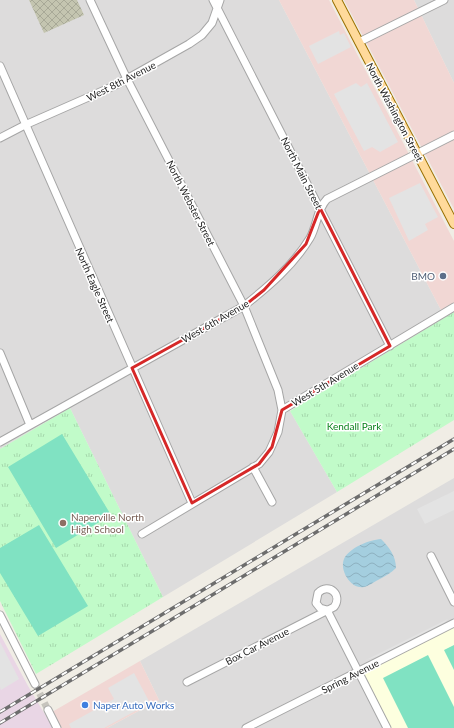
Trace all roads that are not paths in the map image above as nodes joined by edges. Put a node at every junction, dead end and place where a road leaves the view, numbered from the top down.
1 (90, 0) edge
2 (213, 0) edge
3 (220, 0) edge
4 (337, 0) edge
5 (444, 0) edge
6 (217, 9) junction
7 (359, 42) junction
8 (0, 66) edge
9 (127, 79) junction
10 (25, 125) junction
11 (454, 135) edge
12 (0, 138) edge
13 (417, 153) junction
14 (320, 208) junction
15 (454, 224) edge
16 (244, 306) junction
17 (454, 307) edge
18 (390, 346) junction
19 (0, 353) edge
20 (132, 368) junction
21 (282, 410) junction
22 (30, 425) junction
23 (0, 442) edge
24 (253, 468) junction
25 (272, 502) dead end
26 (192, 503) junction
27 (142, 534) dead end
28 (432, 556) dead end
29 (454, 602) edge
30 (0, 615) edge
31 (454, 623) edge
32 (358, 671) junction
33 (187, 682) dead end
34 (35, 684) tunnel mouth
35 (48, 710) tunnel mouth
36 (57, 728) edge
37 (246, 728) edge
38 (387, 728) edge

1 - 9 street, North Webster Street
2 - 6 street, North Main Street
3 - 6 street, West 8th Avenue
4 - 7 main road, North Washington Street
5 - 7 street
6 - 9 street, West 8th Avenue
6 - 14 street, North Main Street
7 - 13 main road, North Washington Street
8 - 10 street, North Eagle Street
9 - 10 street, West 8th Avenue
9 - 16 street, North Webster Street
10 - 12 street, West 8th Avenue
10 - 20 street, North Eagle Street
11 - 13 street
13 - 14 street
13 - 15 main road, North Washington Street
14 - 16 street, West 6th Avenue
14 - 18 street, North Main Street
16 - 20 street, West 6th Avenue
16 - 21 street, North Webster Street
17 - 18 street, West 5th Avenue
18 - 21 street, West 5th Avenue
19 - 22 street
20 - 22 street, West 6th Avenue
20 - 26 street, North Eagle Street
21 - 24 street, West 5th Avenue
22 - 23 street, West 6th Avenue
24 - 25 street
24 - 26 street, West 5th Avenue
26 - 27 street, West 5th Avenue
28 - 29 street
30 - 34 street
31 - 32 street, Spring Avenue
32 - 33 street, Box Car Avenue
32 - 37 street, Spring Avenue
32 - 38 street
35 - 36 street

